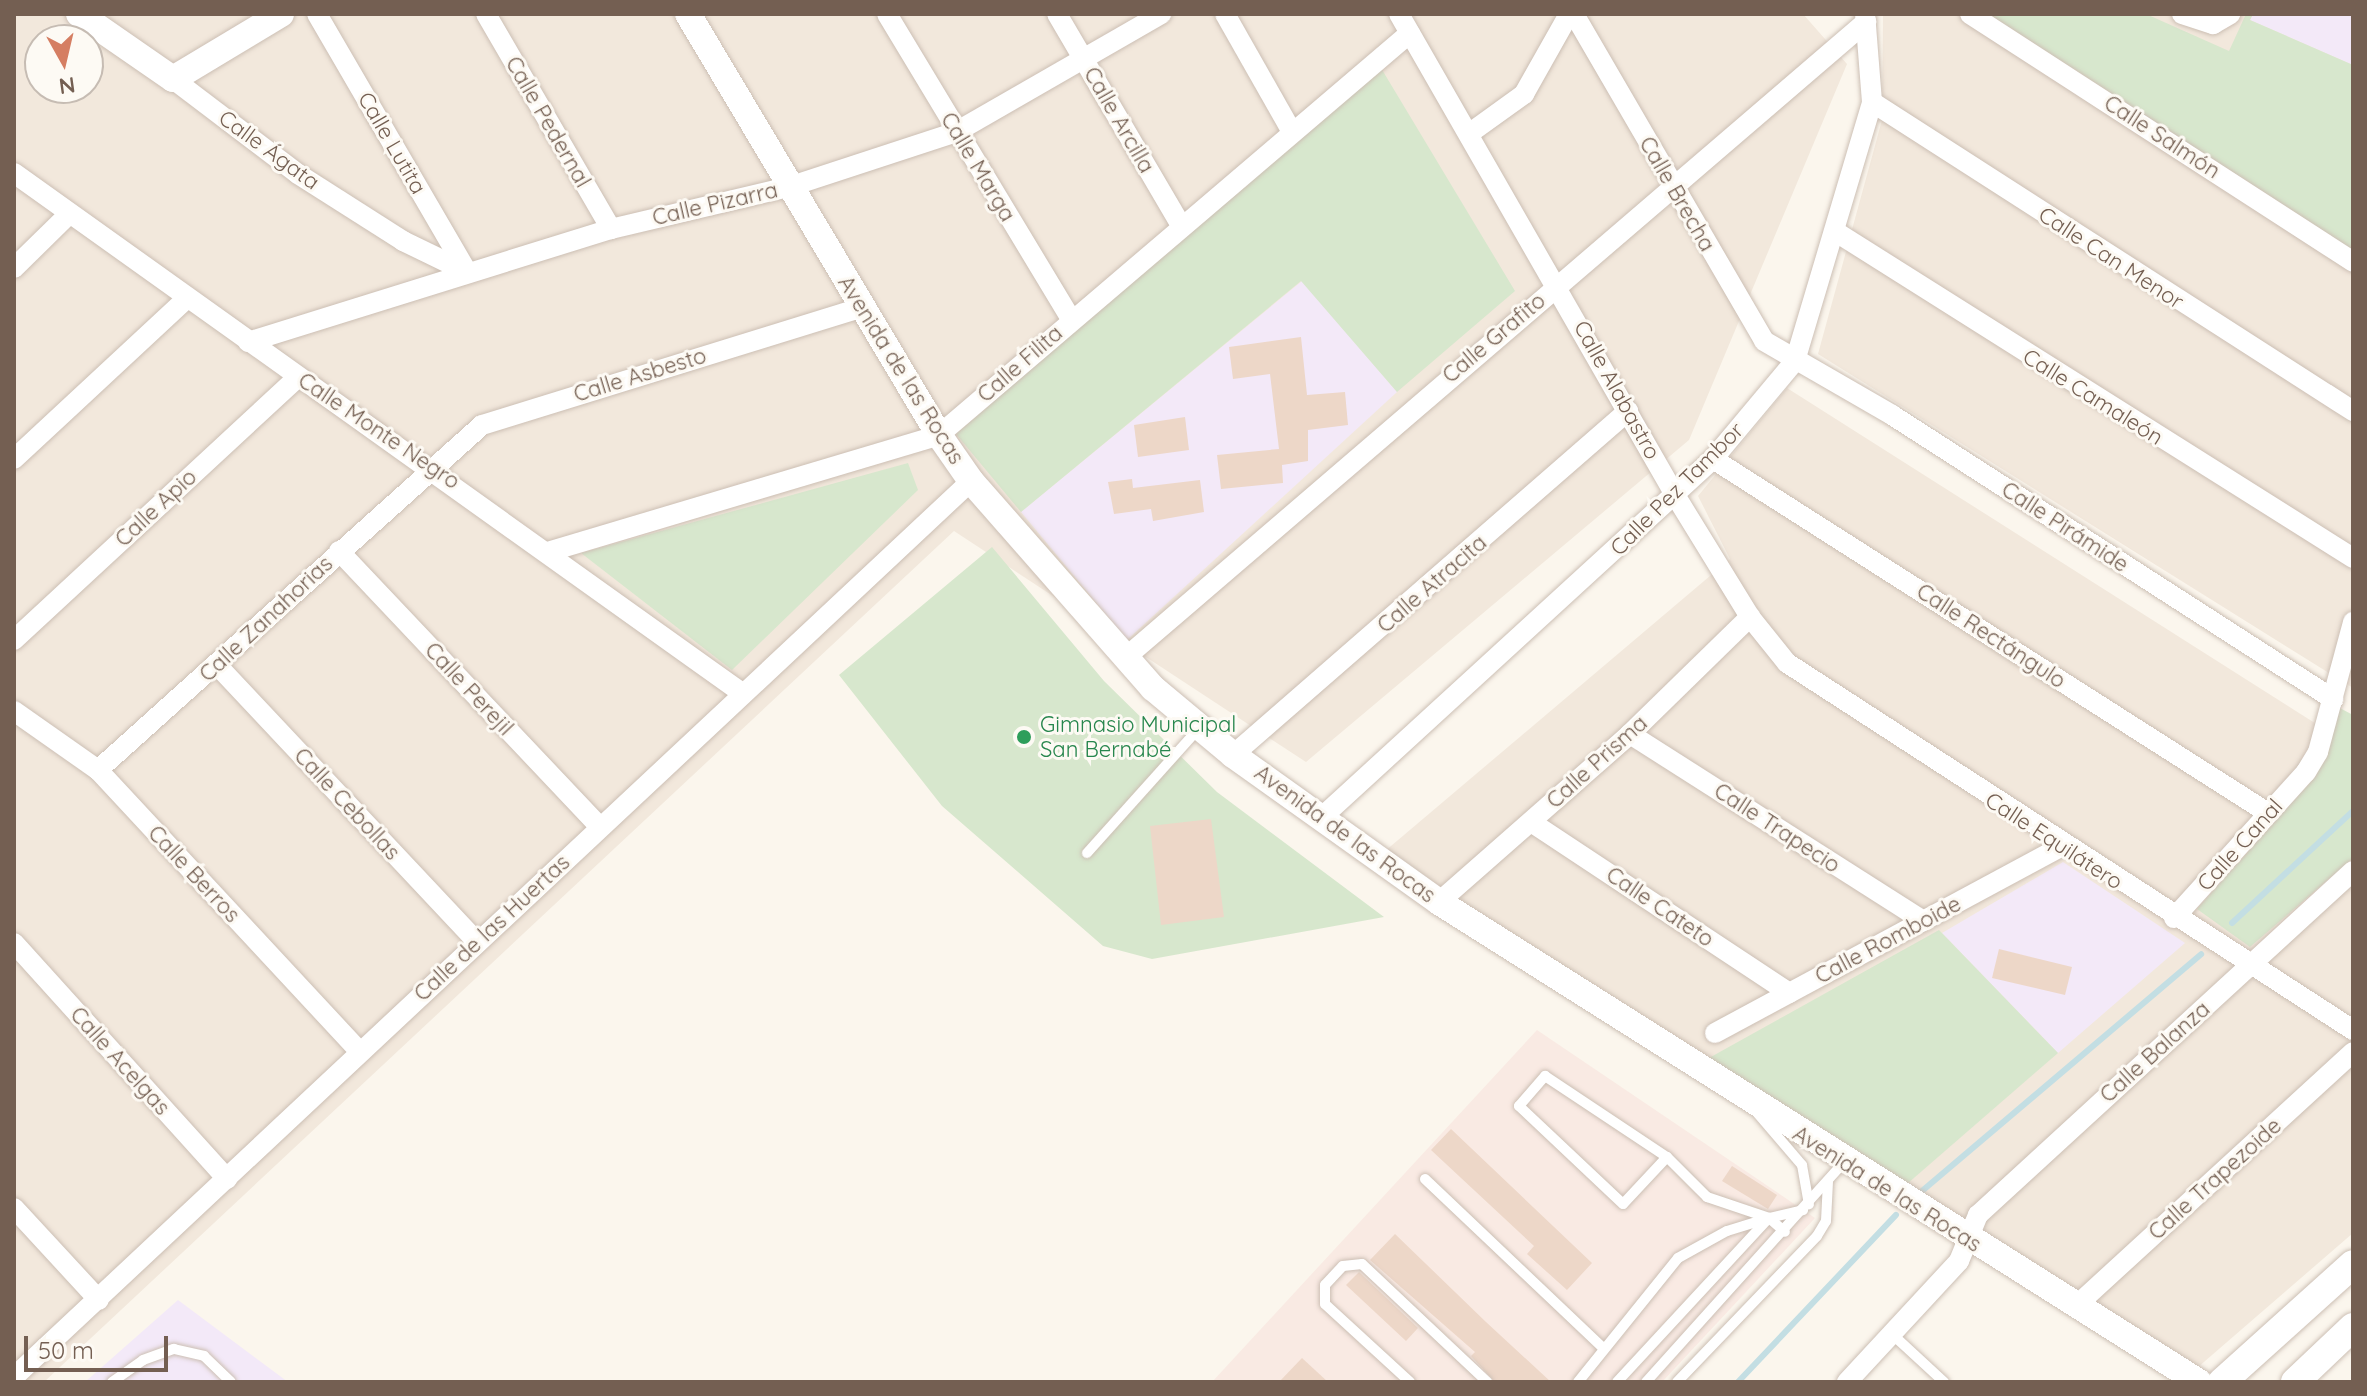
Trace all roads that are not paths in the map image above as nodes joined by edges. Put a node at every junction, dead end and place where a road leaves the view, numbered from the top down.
1 (79, 14) edge
2 (281, 14) edge
3 (317, 14) edge
4 (486, 14) edge
5 (688, 14) edge
6 (887, 14) edge
7 (1057, 14) edge
8 (1161, 14) edge
9 (1225, 14) edge
10 (1399, 14) edge
11 (1572, 14) edge
12 (1970, 14) edge
13 (2182, 14) edge
14 (2230, 14) edge
15 (1865, 18) edge
16 (1410, 33) junction
17 (1084, 59) junction
18 (173, 79) junction
19 (1872, 102) junction
20 (1291, 130) junction
21 (956, 132) junction
22 (1470, 133) junction
23 (14, 173) edge
24 (1671, 186) junction
25 (789, 187) junction
26 (69, 214) junction
27 (1181, 225) junction
28 (611, 229) junction
29 (1836, 232) junction
30 (2353, 262) edge
31 (14, 268) edge
32 (467, 272) junction
33 (1558, 284) junction
34 (186, 299) junction
35 (860, 308) junction
36 (1071, 319) junction
37 (248, 342) junction
38 (1795, 361) junction
39 (298, 377) junction
40 (1628, 411) junction
41 (2353, 411) edge
42 (939, 435) junction
43 (14, 459) edge
44 (1713, 459) junction
45 (431, 465) junction
46 (971, 481) junction
47 (1675, 495) junction
48 (339, 551) junction
49 (551, 551) junction
50 (2353, 558) edge
51 (1750, 617) junction
52 (2353, 622) edge
53 (14, 640) edge
54 (1766, 640) joint
55 (1125, 658) junction
56 (217, 665) junction
57 (742, 693) junction
58 (2333, 699) junction
59 (14, 711) edge
60 (1200, 727) junction
61 (1630, 734) junction
62 (1233, 755) junction
63 (98, 770) junction
64 (2268, 813) junction
65 (1321, 818) junction
66 (1531, 822) junction
67 (600, 827) junction
68 (2062, 846) junction
69 (1087, 853) dead end
70 (2353, 871) edge
71 (1439, 902) junction
72 (2174, 918) junction
73 (1923, 921) junction
74 (477, 942) junction
75 (14, 943) edge
76 (2245, 963) junction
77 (1789, 993) junction
78 (2353, 1030) edge
79 (1715, 1033) dead end
80 (360, 1052) junction
81 (2353, 1052) edge
82 (1752, 1103) junction
83 (1667, 1157) junction
84 (1836, 1172) junction
85 (227, 1179) junction
86 (1425, 1179) dead end
87 (1806, 1207) junction
88 (14, 1208) edge
89 (1769, 1218) junction
90 (1785, 1232) junction
91 (1968, 1240) junction
92 (2353, 1264) edge
93 (99, 1300) junction
94 (2077, 1305) junction
95 (2353, 1327) edge
96 (1892, 1334) junction
97 (1603, 1348) junction
98 (1637, 1360) junction
99 (14, 1377) edge
100 (1649, 1378) edge
101 (112, 1382) edge
102 (231, 1382) edge
103 (1410, 1382) edge
104 (1487, 1382) edge
105 (1578, 1382) edge
106 (1617, 1382) edge
107 (1677, 1382) edge
108 (1847, 1382) edge
109 (1944, 1382) edge
110 (2199, 1382) edge
111 (2222, 1382) edge
112 (2295, 1382) edge

1 - 18 street, Calle Ágata
2 - 18 street
3 - 32 street, Calle Lutita
4 - 28 street, Calle Pedernal
5 - 25 street, Avenida de las Rocas
6 - 21 street, Calle Marga
7 - 17 street, Calle Arcilla
8 - 17 street, Calle Pizarra
9 - 20 street
10 - 16 street, Calle Alabastro
11 - 22 street
11 - 24 street, Calle Brecha
12 - 30 street, Calle Salmón
13 - 14 street
15 - 19 street, Calle Pez Tambor
15 - 24 street, Calle Grafito
16 - 20 street, Calle Filita
16 - 22 street, Calle Alabastro
17 - 21 street, Calle Pizarra
17 - 27 street, Calle Arcilla
18 - 32 street, Calle Ágata
19 - 29 street, Calle Pez Tambor
19 - 41 street, Calle Can Menor
20 - 27 street, Calle Filita
21 - 25 street, Calle Pizarra
21 - 36 street, Calle Marga
22 - 33 street, Calle Alabastro
23 - 26 street, Calle Monte Negro
24 - 33 street, Calle Grafito
24 - 38 street, Calle Brecha
25 - 28 street, Calle Pizarra
25 - 35 street, Avenida de las Rocas
26 - 31 street
26 - 34 street, Calle Monte Negro
27 - 36 street, Calle Filita
28 - 32 street, Calle Pizarra
29 - 38 street, Calle Pez Tambor
29 - 50 street, Calle Camaleón
32 - 37 street, Calle Pizarra
33 - 40 street, Calle Alabastro
33 - 55 street, Calle Grafito
34 - 37 street, Calle Monte Negro
34 - 43 street
35 - 42 street, Avenida de las Rocas
35 - 45 street, Calle Asbesto
36 - 42 street, Calle Filita
37 - 39 street, Calle Monte Negro
38 - 44 street, Calle Pez Tambor
38 - 58 street, Calle Pirámide
39 - 45 street, Calle Monte Negro
39 - 53 street, Calle Apio
40 - 47 street, Calle Alabastro
40 - 62 street, Calle Atracita
42 - 46 street, Avenida de las Rocas
42 - 49 street, Calle Filita
44 - 47 street, Calle Pez Tambor
44 - 64 street, Calle Rectángulo
45 - 48 street, Calle Zanahorias
45 - 49 street, Calle Monte Negro
46 - 55 street, Avenida de las Rocas
46 - 57 street, Calle de las Huertas
47 - 51 street, Calle Alabastro
47 - 65 street, Calle Pez Tambor
48 - 56 street, Calle Zanahorias
48 - 67 street, Calle Perejil
49 - 57 street, Calle Monte Negro
51 - 54 street, Calle Alabastro
51 - 61 street, Calle Prisma
52 - 58 street
54 - 68 street, Calle Equilátero
55 - 60 street, Avenida de las Rocas
56 - 63 street, Calle Zanahorias
56 - 74 street, Calle Cebollas
57 - 67 street, Calle de las Huertas
58 - 64 street, Calle Canal
59 - 63 street, Calle Berros
60 - 62 street, Avenida de las Rocas
60 - 69 lane
61 - 66 street, Calle Prisma
61 - 73 street, Calle Trapecio
62 - 65 street, Avenida de las Rocas
63 - 80 street, Calle Berros
64 - 72 street, Calle Canal
65 - 71 street, Avenida de las Rocas
66 - 71 street, Calle Prisma
66 - 77 street, Calle Cateto
67 - 74 street, Calle de las Huertas
68 - 72 street, Calle Equilátero
68 - 73 street, Calle Romboide
70 - 76 street, Calle Balanza
71 - 82 street, Avenida de las Rocas
72 - 76 street, Calle Equilátero
73 - 77 street, Calle Romboide
74 - 80 street, Calle de las Huertas
75 - 85 street, Calle Acelgas
76 - 78 street, Calle Equilátero
76 - 91 street, Calle Balanza
77 - 79 street, Calle Romboide
80 - 85 street, Calle de las Huertas
81 - 94 street, Calle Trapezoide
82 - 84 street, Avenida de las Rocas
82 - 87 lane
83 - 83 lane
83 - 89 lane
84 - 87 lane
84 - 91 street, Avenida de las Rocas
84 - 107 lane
85 - 93 street, Calle de las Huertas
86 - 97 lane
87 - 89 lane
87 - 90 lane
88 - 93 street
89 - 90 lane
89 - 97 lane
89 - 98 lane
90 - 100 lane
91 - 94 street, Avenida de las Rocas
91 - 96 street, Calle Balanza
92 - 111 main road
93 - 99 street, Calle de las Huertas
94 - 110 street, Avenida de las Rocas
95 - 112 main road
96 - 108 street, Calle Balanza
96 - 109 lane
97 - 105 lane
98 - 100 lane
98 - 106 lane
101 - 102 lane
103 - 104 lane

